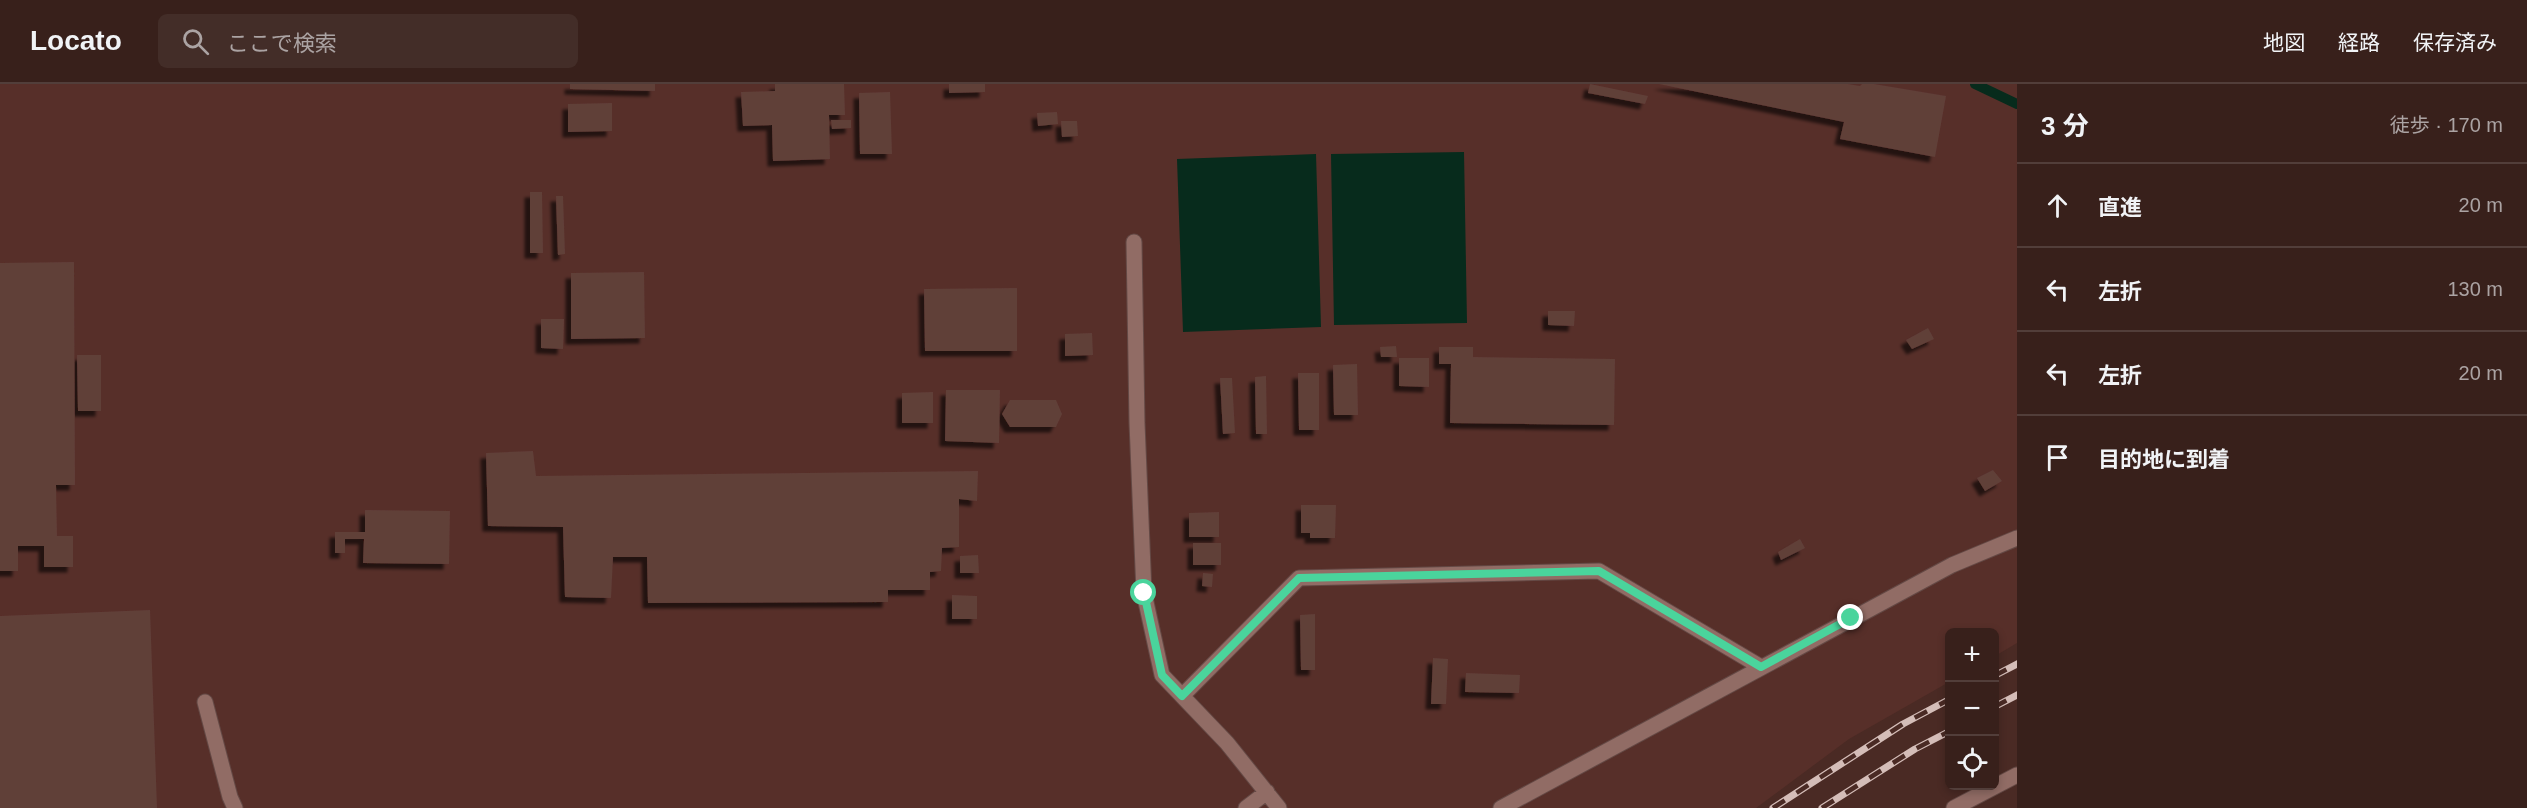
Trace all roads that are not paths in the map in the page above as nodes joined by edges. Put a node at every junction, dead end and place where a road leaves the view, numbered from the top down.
1 (1134, 242) dead end
2 (2017, 538) edge
3 (1761, 667) junction
4 (1182, 696) junction
5 (205, 702) dead end
6 (2017, 775) edge
7 (1268, 792) junction
8 (235, 808) edge
9 (1246, 808) edge
10 (1279, 808) edge
11 (1501, 808) edge
12 (1954, 808) edge

1 - 4 street
2 - 3 street
3 - 4 street
3 - 11 street
4 - 7 street
5 - 8 street
6 - 12 street
7 - 9 street
7 - 10 street

